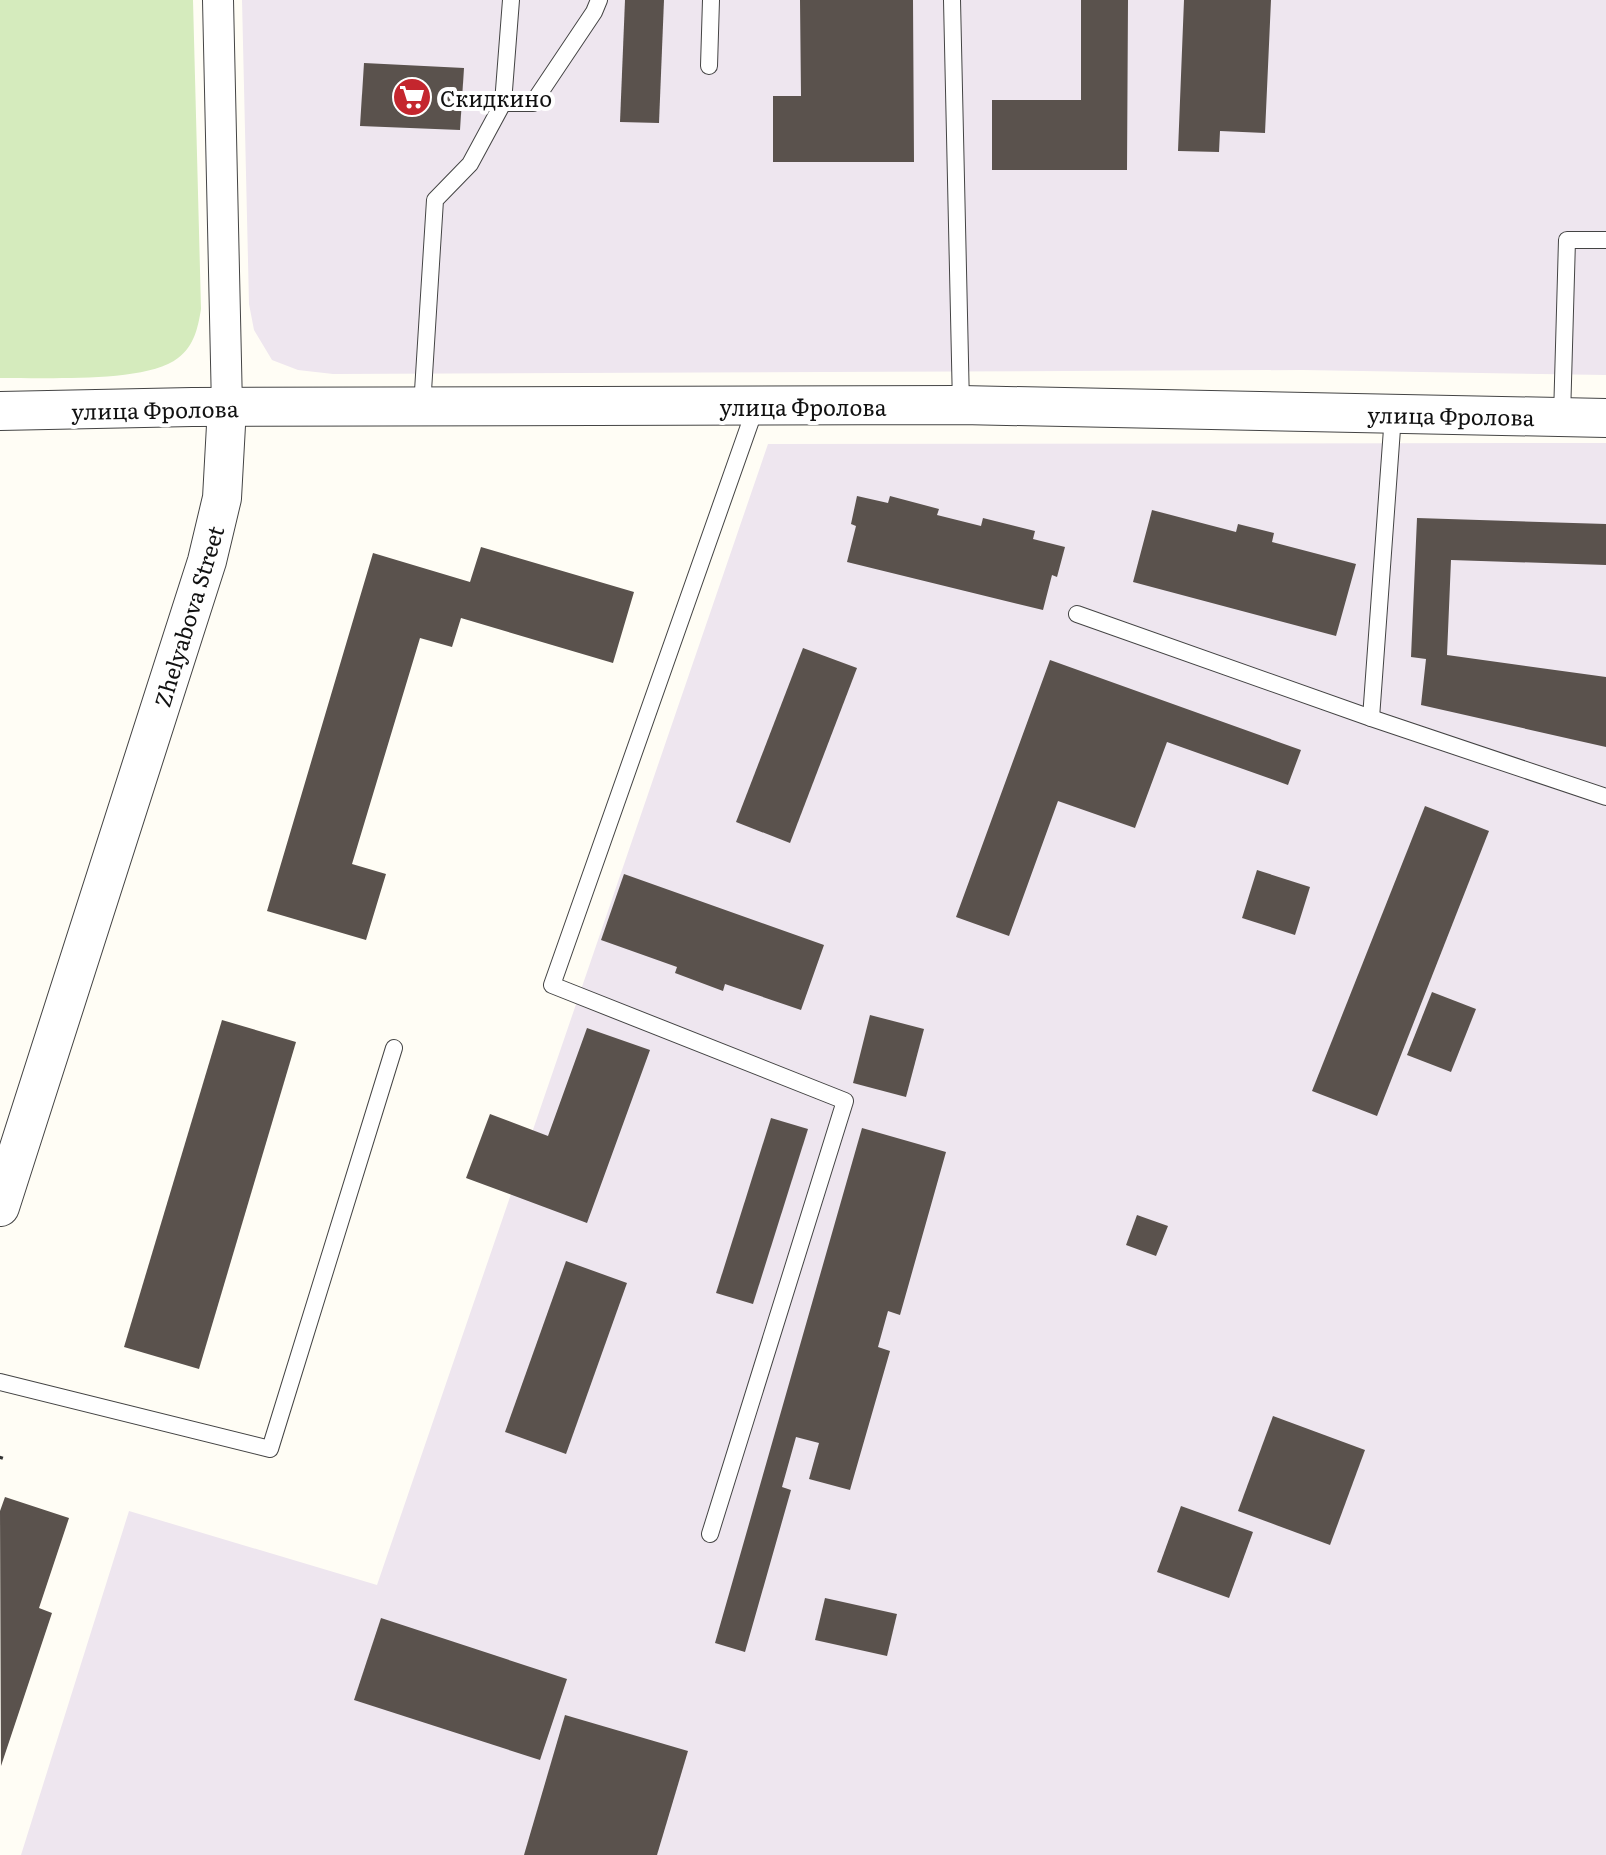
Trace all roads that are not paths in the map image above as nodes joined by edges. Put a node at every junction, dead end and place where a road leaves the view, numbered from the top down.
1 (218, 0) edge
2 (511, 0) edge
3 (599, 0) edge
4 (711, 0) edge
5 (952, 0) edge
6 (709, 66) dead end
7 (503, 103) junction
8 (1606, 240) edge
9 (961, 405) junction
10 (756, 406) junction
11 (227, 407) junction
12 (422, 407) junction
13 (0, 411) edge
14 (1393, 415) junction
15 (1562, 417) junction
16 (1606, 418) edge
17 (1077, 614) dead end
18 (1371, 718) junction
19 (1606, 797) edge
20 (394, 1048) dead end
21 (0, 1207) edge
22 (0, 1382) edge
23 (710, 1534) dead end

1 - 11 street, Zhelyabova Street
2 - 7 lane
3 - 7 lane
4 - 6 lane
5 - 9 lane
7 - 12 lane
8 - 15 lane
9 - 10 street, улица Фролова
9 - 14 street, улица Фролова
10 - 12 street, улица Фролова
10 - 23 lane
11 - 12 street, улица Фролова
11 - 13 street, улица Фролова
11 - 21 street, Zhelyabova Street
14 - 15 street, улица Фролова
14 - 18 lane
15 - 16 street, улица Фролова
17 - 18 lane
18 - 19 lane
20 - 22 lane

